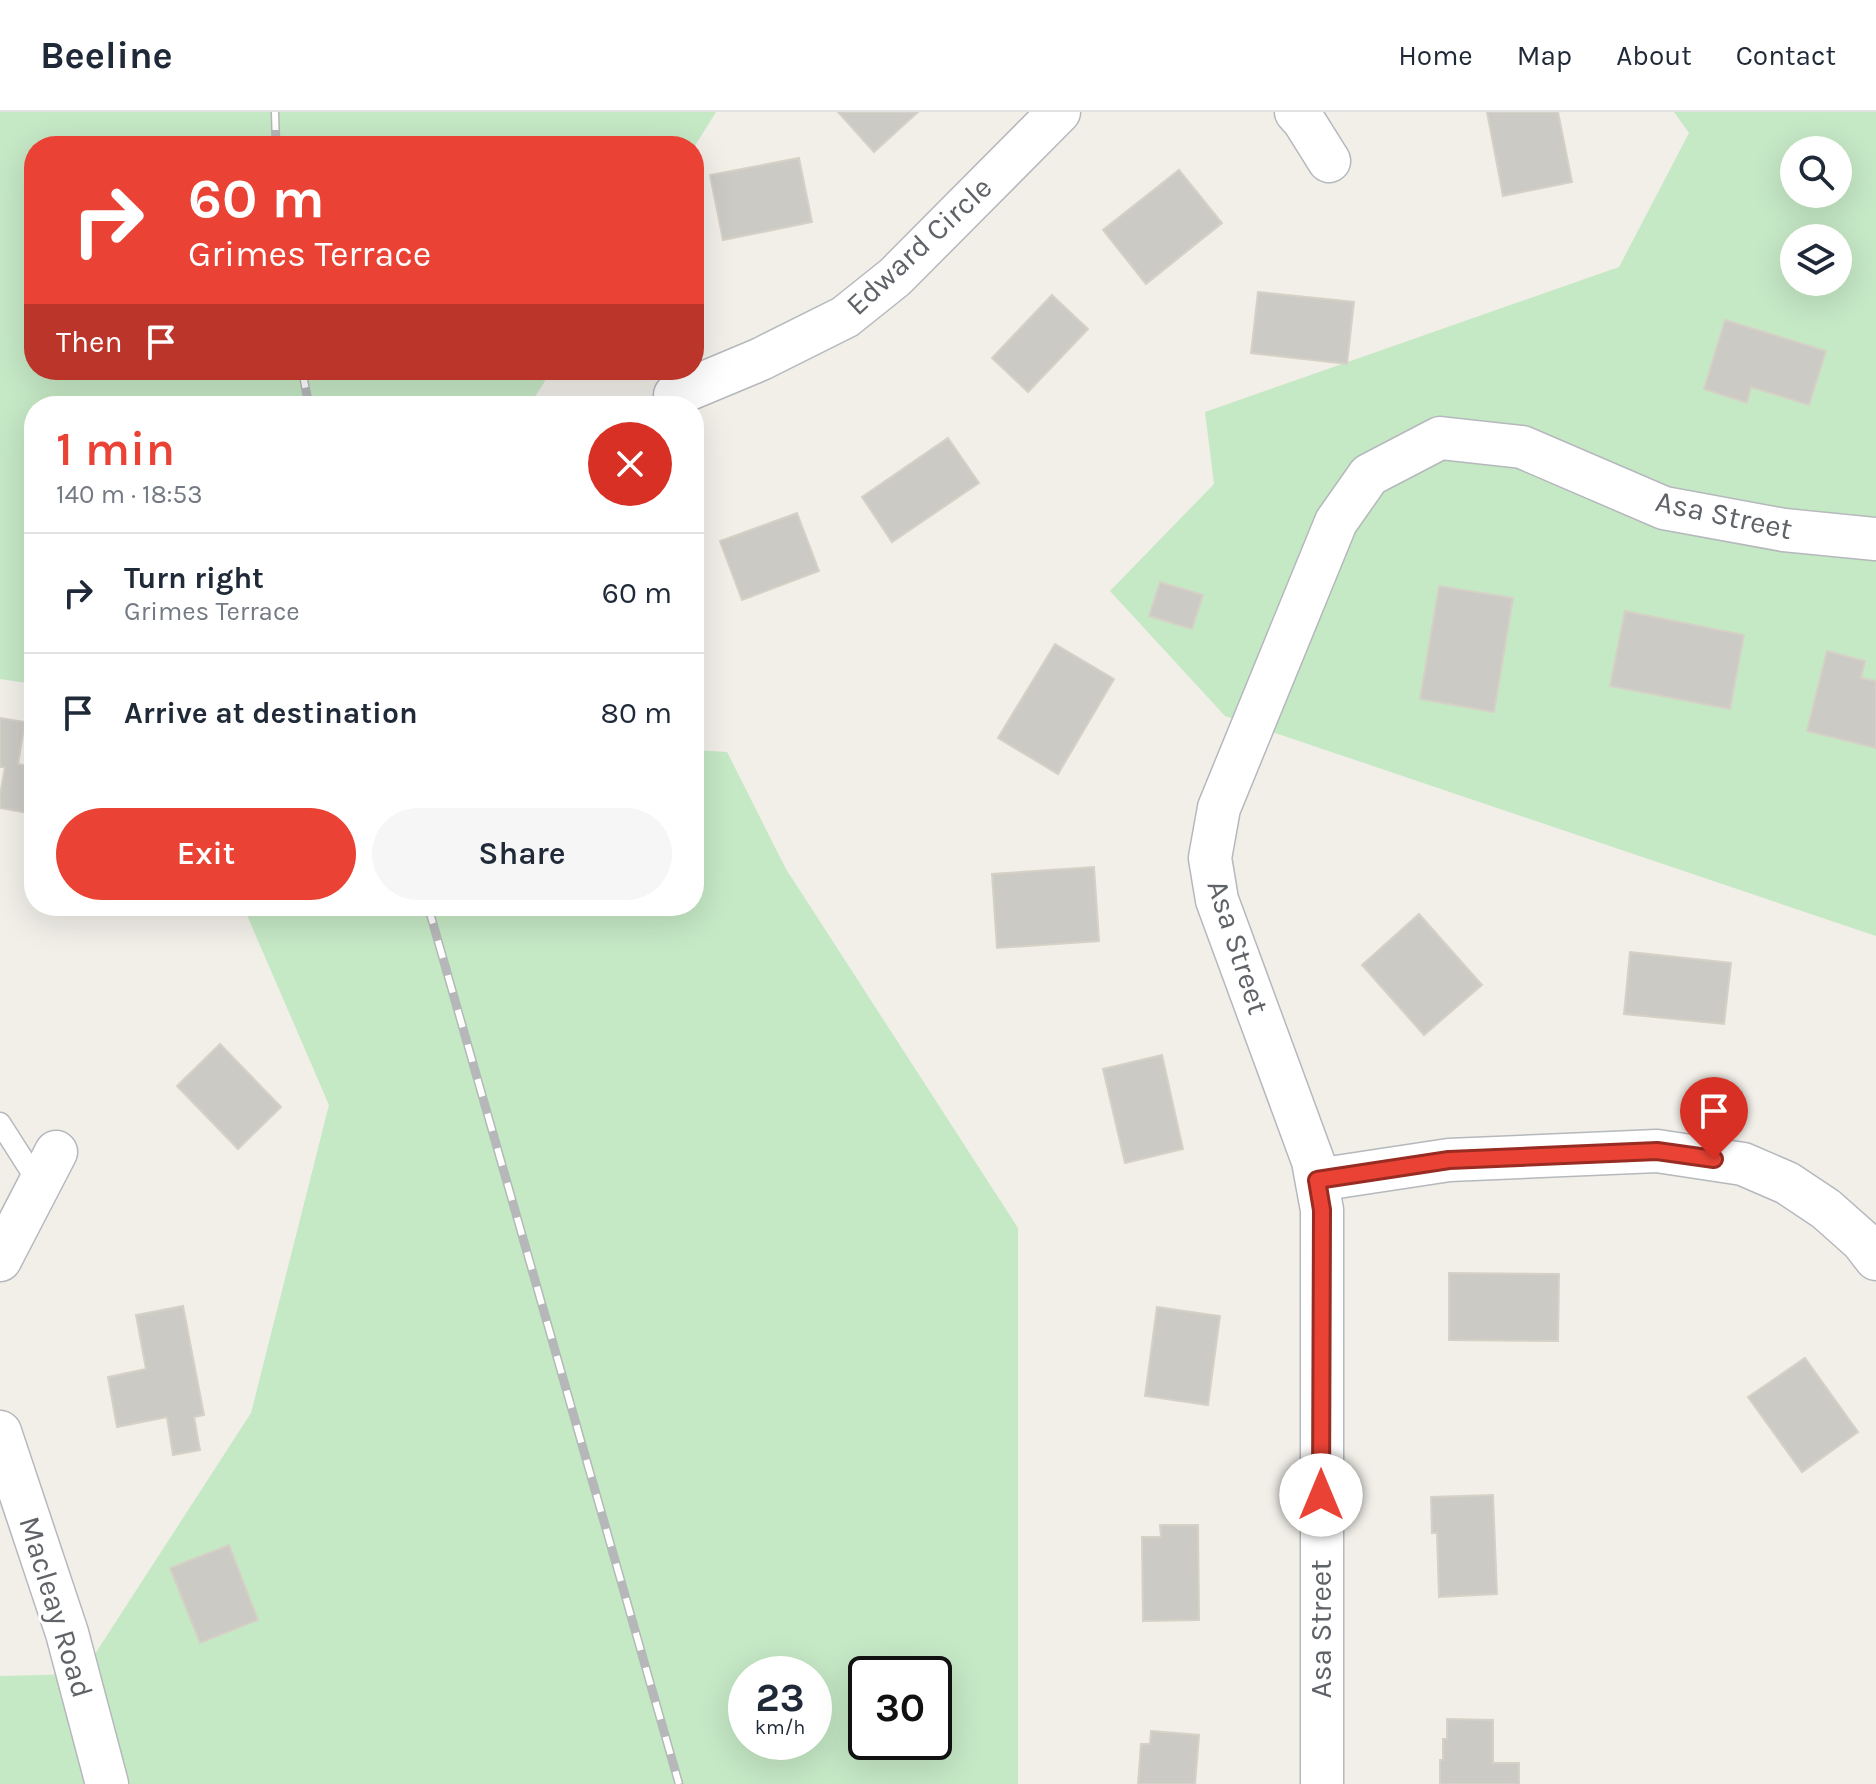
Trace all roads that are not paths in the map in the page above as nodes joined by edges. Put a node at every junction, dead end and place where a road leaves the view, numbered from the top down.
1 (1059, 112) edge
2 (1296, 112) edge
3 (1329, 161) dead end
4 (675, 395) dead end
5 (1876, 539) edge
6 (0, 1123) edge
7 (47, 1168) joint
8 (1317, 1180) junction
9 (1876, 1259) edge
10 (0, 1260) edge
11 (0, 1432) edge
12 (107, 1784) edge
13 (1322, 1784) edge

1 - 4 street, Edward Circle
2 - 3 street
5 - 8 street, Asa Street
6 - 7 lane
7 - 10 street
8 - 9 street
8 - 13 street, Asa Street
11 - 12 street, Macleay Road

